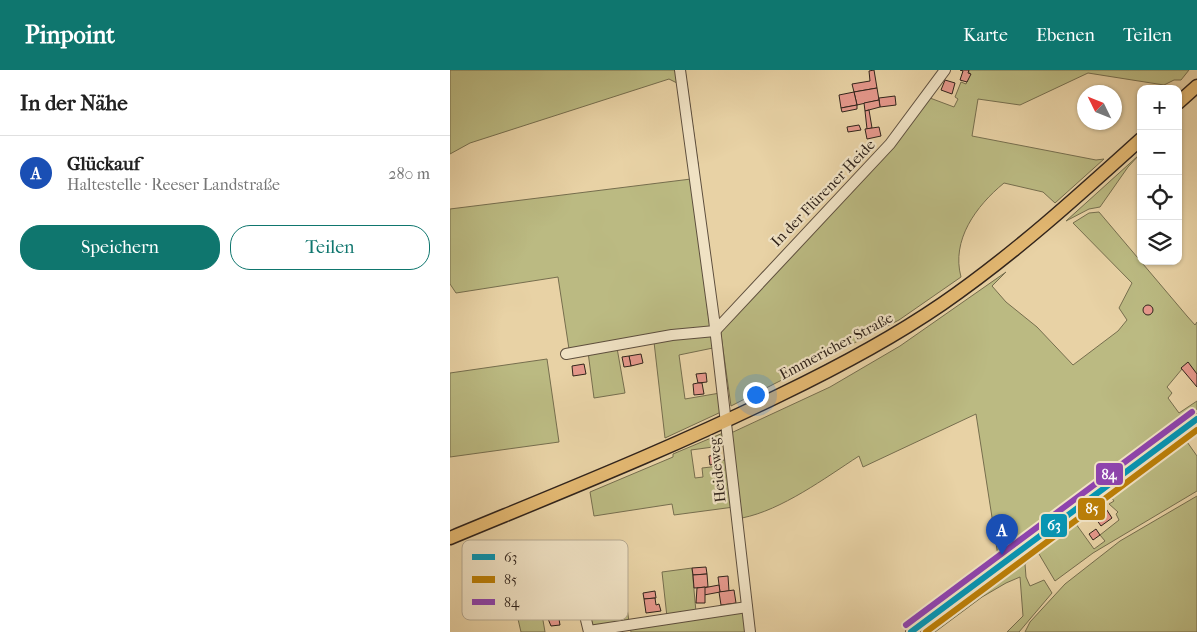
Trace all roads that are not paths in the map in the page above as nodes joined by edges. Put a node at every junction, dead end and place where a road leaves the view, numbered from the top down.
1 (680, 70) edge
2 (945, 70) edge
3 (1197, 86) edge
4 (1182, 100) edge
5 (1137, 143) edge
6 (715, 330) junction
7 (566, 354) dead end
8 (1197, 419) edge
9 (727, 421) junction
10 (450, 538) edge
11 (747, 608) junction
12 (589, 632) edge
13 (750, 632) edge
14 (911, 632) edge

1 - 6 street, Heideweg
2 - 6 street, In der Flürener Heide
3 - 4 main road
5 - 9 main road, Emmericher Straße
6 - 7 street
6 - 9 street, Heideweg
8 - 14 street
9 - 10 main road, Emmericher Straße
9 - 11 street, Heideweg
11 - 12 street
11 - 13 street, Heideweg

